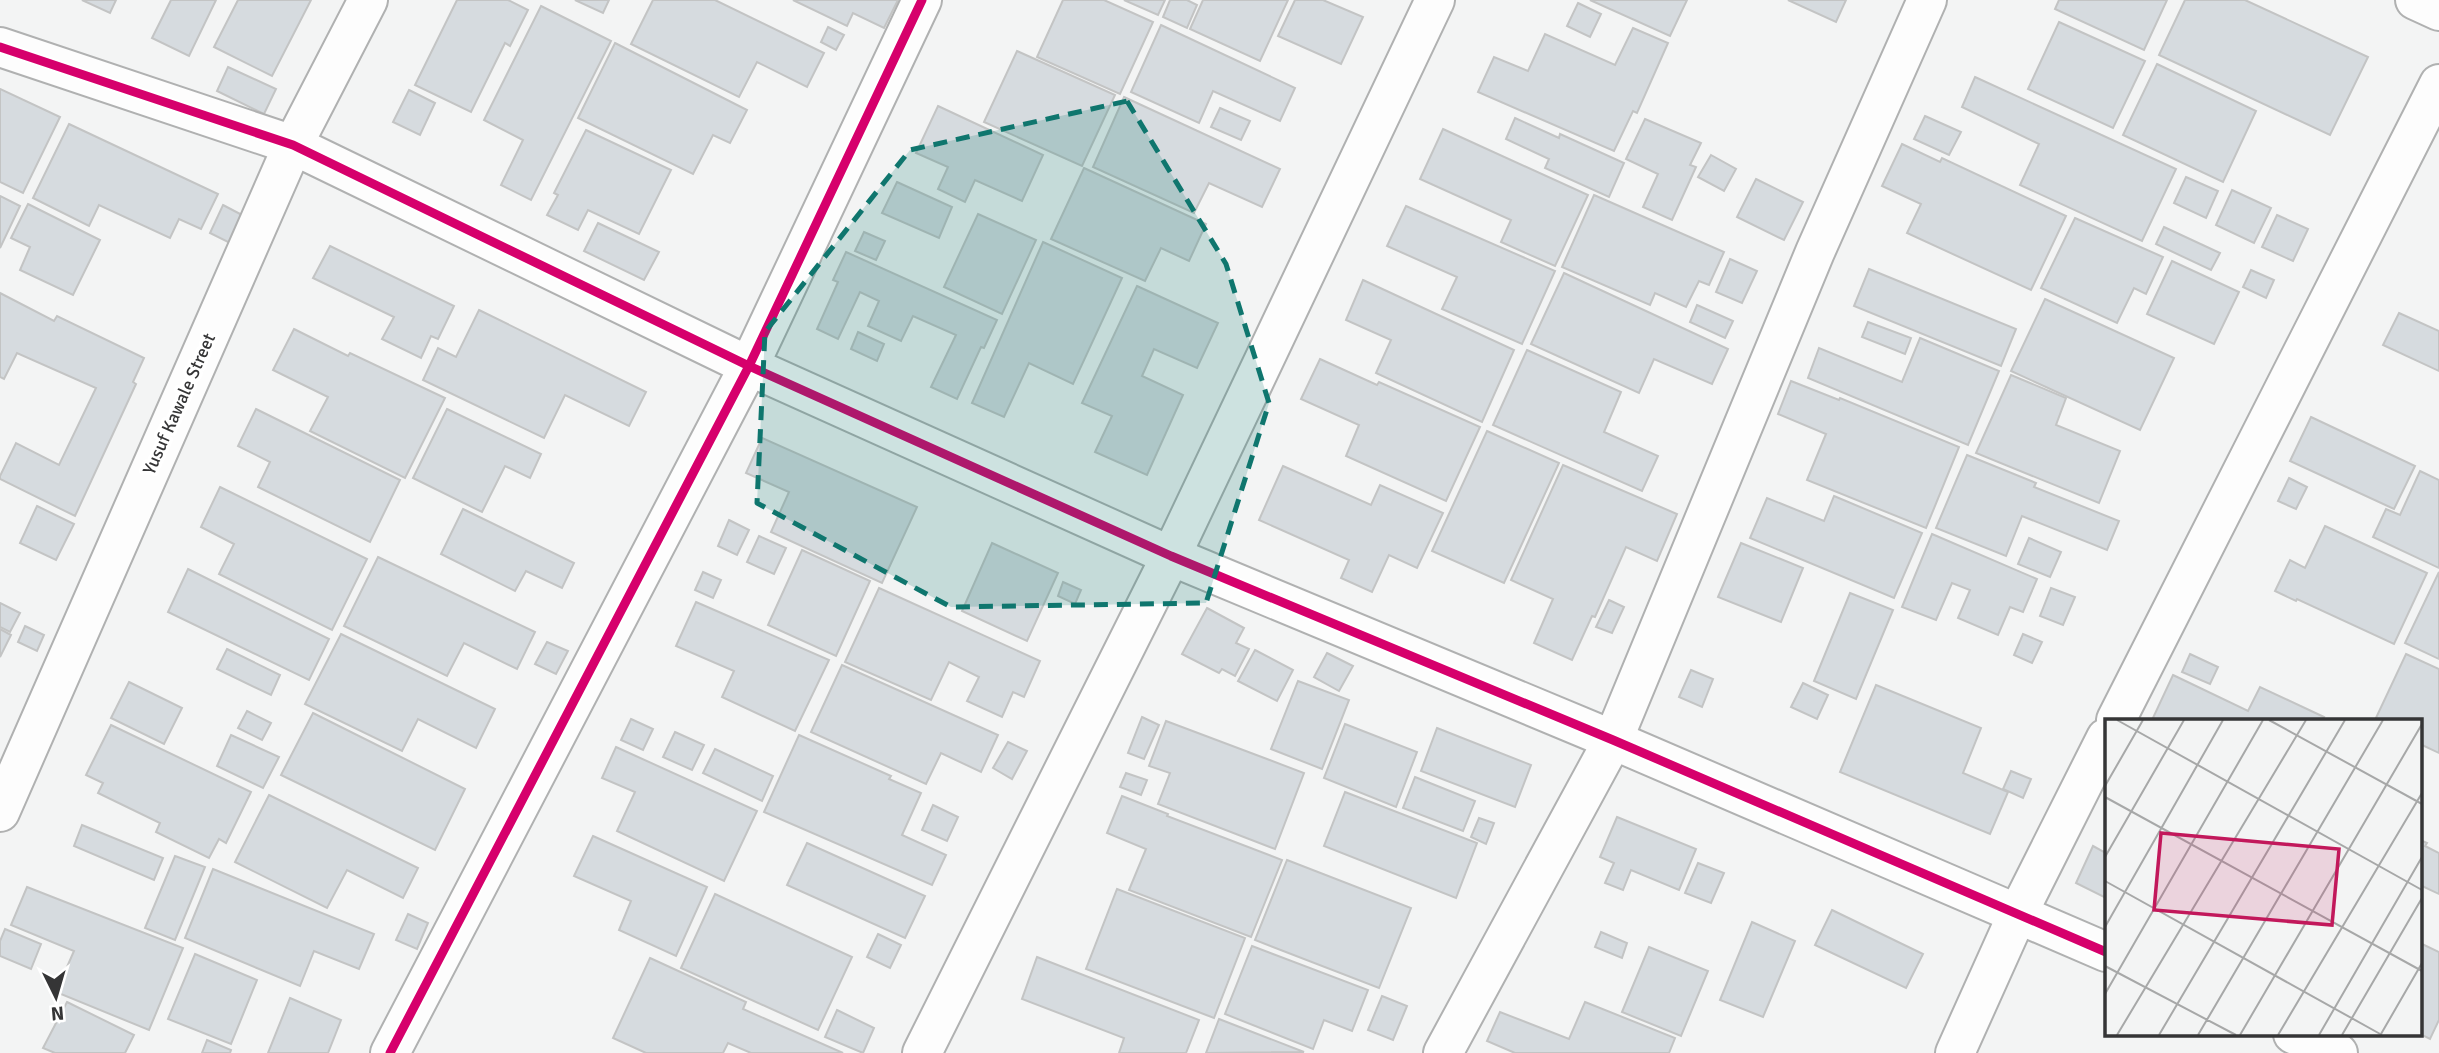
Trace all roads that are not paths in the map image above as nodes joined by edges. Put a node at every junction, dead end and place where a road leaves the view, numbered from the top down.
1 (368, 0) edge
2 (922, 0) edge
3 (1435, 0) edge
4 (1927, 0) edge
5 (2415, 0) edge
6 (2439, 11) edge
7 (0, 47) edge
8 (2439, 84) edge
9 (293, 145) junction
10 (749, 366) junction
11 (1171, 556) junction
12 (2117, 719) edge
13 (1613, 740) junction
14 (2105, 740) edge
15 (0, 812) edge
16 (2018, 914) junction
17 (2105, 952) edge
18 (2299, 1036) edge
19 (390, 1053) edge
20 (922, 1053) edge
21 (1443, 1053) edge
22 (1955, 1053) edge
23 (2338, 1053) edge

1 - 9 street, Yusuf Kawale Street
2 - 10 street
3 - 11 street
4 - 13 street
5 - 6 street
7 - 9 street
8 - 12 street
9 - 10 street
9 - 15 street, Yusuf Kawale Street
10 - 11 street
10 - 19 street
11 - 13 street
11 - 20 street
13 - 16 street
13 - 21 street
14 - 16 street
16 - 17 street
16 - 22 street
18 - 23 street

